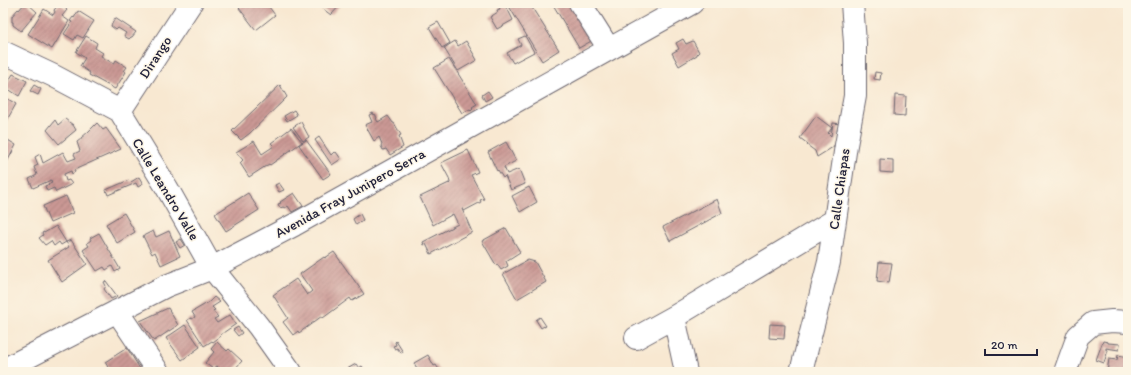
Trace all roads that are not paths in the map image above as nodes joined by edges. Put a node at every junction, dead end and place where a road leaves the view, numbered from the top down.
1 (191, 3) edge
2 (580, 3) edge
3 (692, 3) edge
4 (852, 3) edge
5 (609, 49) junction
6 (3, 52) edge
7 (120, 112) junction
8 (835, 220) junction
9 (212, 268) junction
10 (117, 311) junction
11 (674, 317) junction
12 (1128, 322) edge
13 (636, 338) dead end
14 (3, 370) edge
15 (158, 372) edge
16 (291, 372) edge
17 (686, 372) edge
18 (801, 372) edge
19 (1065, 372) edge

1 - 7 street, Dirango
2 - 5 street
3 - 5 street, Avenida Fray Junipero Serra
4 - 8 street, Calle Chiapas
5 - 9 street, Avenida Fray Junipero Serra
6 - 7 street, Calle Leandro Valle
7 - 9 street, Calle Leandro Valle
8 - 11 street
8 - 18 street, Calle Chiapas
9 - 10 street, Avenida Fray Junipero Serra
9 - 16 street, Calle Leandro Valle
10 - 14 street, Avenida Fray Junipero Serra
10 - 15 street
11 - 13 street
11 - 17 street
12 - 19 street

